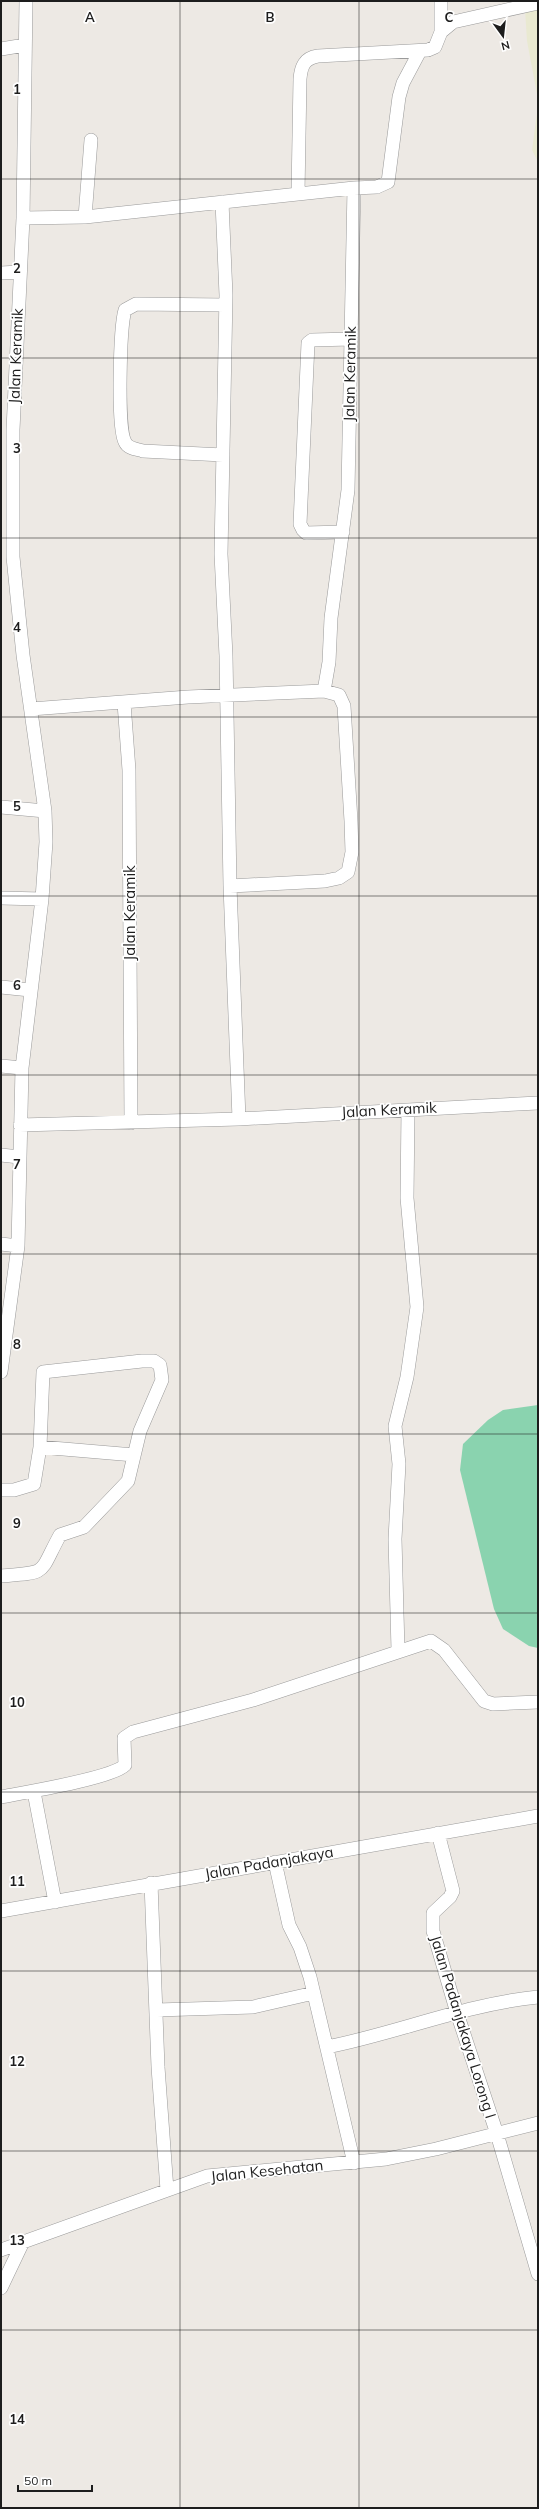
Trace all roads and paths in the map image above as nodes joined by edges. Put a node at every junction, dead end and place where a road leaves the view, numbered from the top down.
1 (26, 1) edge
2 (441, 1) edge
3 (538, 3) edge
4 (441, 32) junction
5 (25, 45) junction
6 (1, 49) edge
7 (420, 51) junction
8 (90, 140) dead end
9 (354, 188) junction
10 (298, 193) junction
11 (222, 202) junction
12 (85, 217) junction
13 (23, 218) junction
14 (20, 272) junction
15 (1, 273) edge
16 (225, 306) junction
17 (351, 339) junction
18 (222, 455) junction
19 (343, 532) junction
20 (7, 557) edge
21 (324, 691) junction
22 (226, 696) junction
23 (124, 703) junction
24 (31, 709) junction
25 (1, 807) edge
26 (45, 811) junction
27 (230, 886) junction
28 (1, 898) edge
29 (42, 899) junction
30 (1, 987) edge
31 (30, 990) junction
32 (1, 1066) edge
33 (22, 1068) junction
34 (538, 1103) edge
35 (408, 1110) junction
36 (239, 1119) junction
37 (131, 1123) junction
38 (20, 1125) junction
39 (1, 1155) edge
40 (18, 1157) junction
41 (1, 1244) edge
42 (18, 1246) junction
43 (1, 1372) edge
44 (40, 1447) junction
45 (134, 1455) junction
46 (1, 1490) edge
47 (1, 1576) edge
48 (398, 1650) junction
49 (538, 1702) edge
50 (34, 1792) junction
51 (1, 1796) edge
52 (538, 1816) edge
53 (438, 1833) junction
54 (275, 1862) junction
55 (151, 1883) junction
56 (55, 1902) junction
57 (1, 1911) edge
58 (314, 1993) junction
59 (538, 1997) edge
60 (157, 2010) junction
61 (457, 2013) junction
62 (328, 2047) junction
63 (538, 2123) edge
64 (497, 2134) junction
65 (354, 2163) junction
66 (167, 2190) junction
67 (22, 2244) junction
68 (1, 2250) edge
69 (538, 2274) edge
70 (1, 2288) edge

1 - 5 street, Jalan Keramik
2 - 4 street
3 - 4 street
4 - 7 street
5 - 6 street
5 - 13 street, Jalan Keramik
7 - 9 street
7 - 10 street
8 - 12 street
9 - 10 street
9 - 17 street, Jalan Keramik
10 - 11 street
11 - 12 street
11 - 16 street
12 - 13 street
13 - 14 street, Jalan Keramik
14 - 15 street
14 - 20 street, Jalan Keramik
16 - 18 street
16 - 18 street
17 - 19 street, Jalan Keramik
17 - 19 street
18 - 22 street
19 - 21 street, Jalan Keramik
20 - 24 street, Jalan Keramik
21 - 22 street
21 - 27 street
22 - 23 street
22 - 27 street
23 - 24 street
23 - 37 street, Jalan Keramik
24 - 26 street, Jalan Keramik
25 - 26 street
26 - 29 street, Jalan Keramik
27 - 36 street
28 - 29 street
29 - 31 street, Jalan Keramik
30 - 31 street
31 - 33 street, Jalan Keramik
32 - 33 street
33 - 38 street, Jalan Keramik
34 - 35 street, Jalan Keramik
35 - 36 street, Jalan Keramik
35 - 48 street
36 - 37 street, Jalan Keramik
37 - 38 street, Jalan Keramik
38 - 40 street, Jalan Keramik
39 - 40 street
40 - 42 street, Jalan Keramik
41 - 42 street
42 - 43 street, Jalan Keramik
44 - 45 street
44 - 45 street
44 - 46 street
45 - 47 street
48 - 49 street
48 - 50 street
50 - 51 street
50 - 56 street
52 - 53 street, Jalan Padanjakaya
53 - 54 street, Jalan Padanjakaya
53 - 61 street, Jalan Padanjakaya Lorong I
54 - 55 street, Jalan Padanjakaya
54 - 58 street
55 - 56 street, Jalan Padanjakaya
55 - 60 street
56 - 57 street, Jalan Padanjakaya
58 - 60 street
58 - 62 street
59 - 61 street
60 - 66 street
61 - 62 street
61 - 64 street, Jalan Padanjakaya Lorong I
62 - 65 street
63 - 64 street, Jalan Padanjakaya Lorong I
64 - 65 street, Jalan Kesehatan
64 - 69 street, Jalan Padanjakaya Lorong I
65 - 66 street, Jalan Kesehatan
66 - 67 street, Jalan Kesehatan
67 - 68 street, Jalan Kesehatan
67 - 70 street

